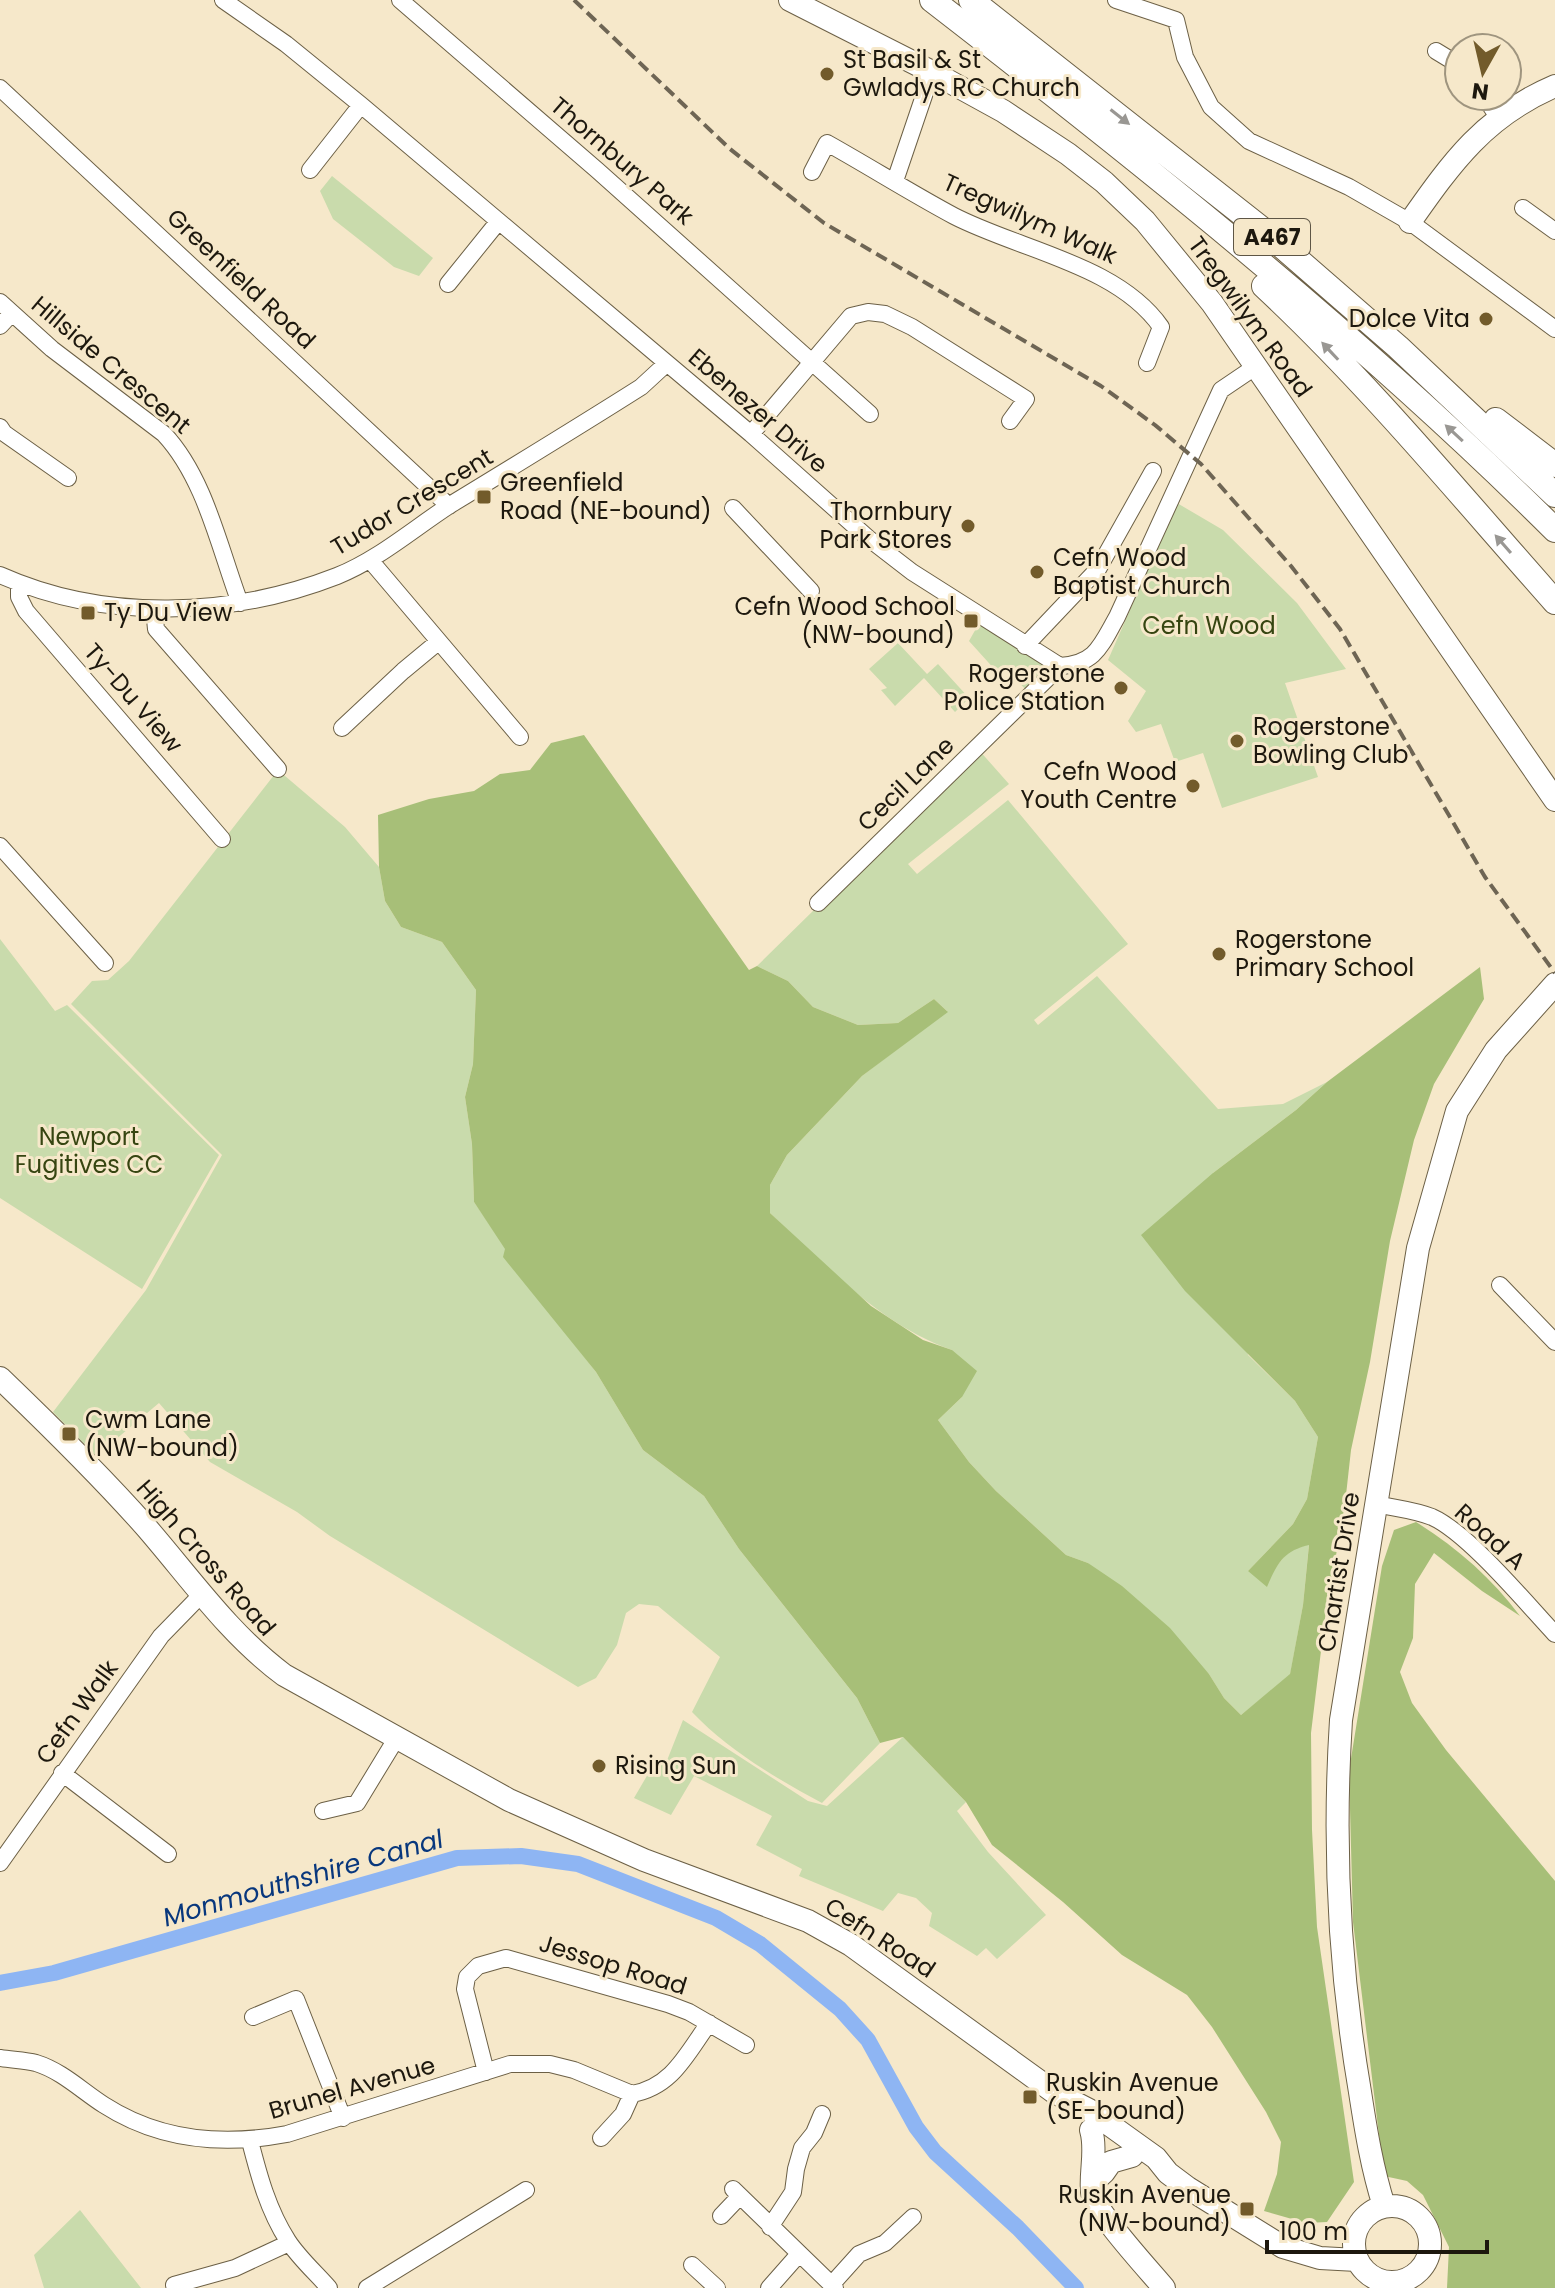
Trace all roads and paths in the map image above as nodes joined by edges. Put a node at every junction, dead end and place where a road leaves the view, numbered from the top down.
1 (223, 0) edge
2 (400, 0) edge
3 (790, 0) edge
4 (932, 0) edge
5 (971, 0) edge
6 (1116, 0) edge
7 (1436, 51) dead end
8 (1443, 55) edge
9 (932, 72) junction
10 (1030, 77) junction
11 (1555, 86) edge
12 (0, 88) edge
13 (361, 105) junction
14 (1495, 112) edge
15 (1498, 117) junction
16 (310, 170) dead end
17 (812, 172) dead end
18 (895, 181) junction
19 (1523, 208) dead end
20 (498, 222) junction
21 (1410, 222) junction
22 (1555, 231) edge
23 (1268, 234) junction
24 (448, 284) dead end
25 (6, 307) edge
26 (0, 326) edge
27 (1555, 329) edge
28 (811, 362) junction
29 (1147, 363) dead end
30 (666, 364) junction
31 (1255, 367) junction
32 (870, 414) dead end
33 (1010, 421) dead end
34 (0, 427) edge
35 (751, 434) junction
36 (1555, 465) edge
37 (1153, 471) dead end
38 (68, 478) dead end
39 (1555, 495) edge
40 (449, 506) junction
41 (733, 508) dead end
42 (1555, 530) edge
43 (370, 560) junction
44 (0, 575) edge
45 (19, 583) junction
46 (811, 591) dead end
47 (1555, 602) edge
48 (240, 603) junction
49 (154, 609) junction
50 (438, 642) junction
51 (1025, 646) junction
52 (1060, 666) junction
53 (342, 728) dead end
54 (520, 737) dead end
55 (278, 769) dead end
56 (1553, 796) edge
57 (222, 839) dead end
58 (0, 846) edge
59 (818, 903) dead end
60 (105, 963) dead end
61 (1552, 986) edge
62 (1500, 1285) dead end
63 (1555, 1342) edge
64 (0, 1378) edge
65 (1376, 1504) junction
66 (201, 1595) junction
67 (1555, 1634) edge
68 (396, 1739) junction
69 (62, 1773) junction
70 (323, 1811) dead end
71 (569, 1828) joint
72 (168, 1854) dead end
73 (0, 1863) edge
74 (253, 2017) dead end
75 (709, 2023) junction
76 (746, 2045) dead end
77 (0, 2058) edge
78 (486, 2072) junction
79 (1054, 2092) junction
80 (632, 2094) junction
81 (822, 2114) dead end
82 (343, 2118) junction
83 (1091, 2130) junction
84 (601, 2138) dead end
85 (250, 2141) junction
86 (1112, 2143) junction
87 (1135, 2151) junction
88 (1093, 2182) junction
89 (526, 2190) dead end
90 (1384, 2206) junction
91 (721, 2216) dead end
92 (913, 2217) dead end
93 (770, 2227) junction
94 (289, 2243) junction
95 (799, 2254) junction
96 (1357, 2260) junction
97 (692, 2265) dead end
98 (1412, 2284) edge
99 (174, 2285) dead end
100 (834, 2286) edge
101 (329, 2288) edge
102 (367, 2288) edge
103 (717, 2288) edge
104 (769, 2288) edge
105 (1164, 2288) edge

1 - 13 street, Ebenezer Drive
2 - 28 street, Thornbury Park
3 - 9 main road, Tregwilym Road
4 - 10 main road, A467
5 -> 23 main road, A467
6 - 21 street
7 - 8 street
9 - 18 street
9 - 31 main road, Tregwilym Road
42 -> 10 main road, A467
47 -> 10 main road
11 - 15 main road
12 - 40 street, Greenfield Road
13 - 16 street
13 - 20 street, Ebenezer Drive
14 - 15 street
15 - 21 main road
17 - 18 street
18 - 29 street, Tregwilym Walk
19 - 22 street
20 - 24 street
20 - 30 street, Ebenezer Drive
21 - 27 street
23 - 36 main road
23 - 39 main road, A467
25 - 26 street
25 - 48 street, Hillside Crescent
28 - 32 street, Thornbury Park
28 - 33 street
28 - 35 street
30 - 35 street, Ebenezer Drive
30 - 40 street, Tudor Crescent
31 - 52 street
31 - 56 main road, Tregwilym Road
34 - 38 street
35 - 51 street, Ebenezer Drive
37 - 51 street
40 - 43 street, Tudor Crescent
41 - 46 street
43 - 48 street, Tudor Crescent
43 - 50 street
44 - 45 street, Tudor Crescent
45 - 49 street, Tudor Crescent
45 - 57 street, Ty-Du View
48 - 49 street, Tudor Crescent
49 - 55 street
50 - 53 street
50 - 54 street
51 - 52 street, Ebenezer Drive
52 - 59 street, Cecil Lane
58 - 60 street
61 - 65 main road, Chartist Drive
62 - 63 street
64 - 66 main road, High Cross Road
65 - 67 street, Road A
65 - 90 main road, Chartist Drive
66 - 68 main road, High Cross Road
66 - 69 street, Cefn Walk
68 - 70 street
68 - 71 main road, High Cross Road
69 - 72 street
69 - 73 street, Cefn Walk
71 - 79 main road, Cefn Road
74 - 82 street
75 - 76 street, Jessop Road
75 - 78 street, Jessop Road
75 - 80 street
77 - 85 street, Brunel Avenue
78 - 80 street, Brunel Avenue
78 - 82 street, Brunel Avenue
79 - 83 main road, Cefn Road
79 - 87 main road, Cefn Road
80 - 84 street
81 - 93 street
82 - 85 street, Brunel Avenue
83 - 86 main road, Cefn Road
83 - 88 main road
85 - 94 street
86 - 87 main road
86 - 88 main road
87 - 88 main road
87 - 96 main road, Cefn Road
88 - 105 main road
89 - 102 street
90 - 96 main road
90 - 98 main road
91 - 93 street
92 - 100 street
93 - 95 street
94 - 99 street
94 - 101 street
95 - 100 street
95 - 104 street
96 - 98 main road
97 - 103 street

